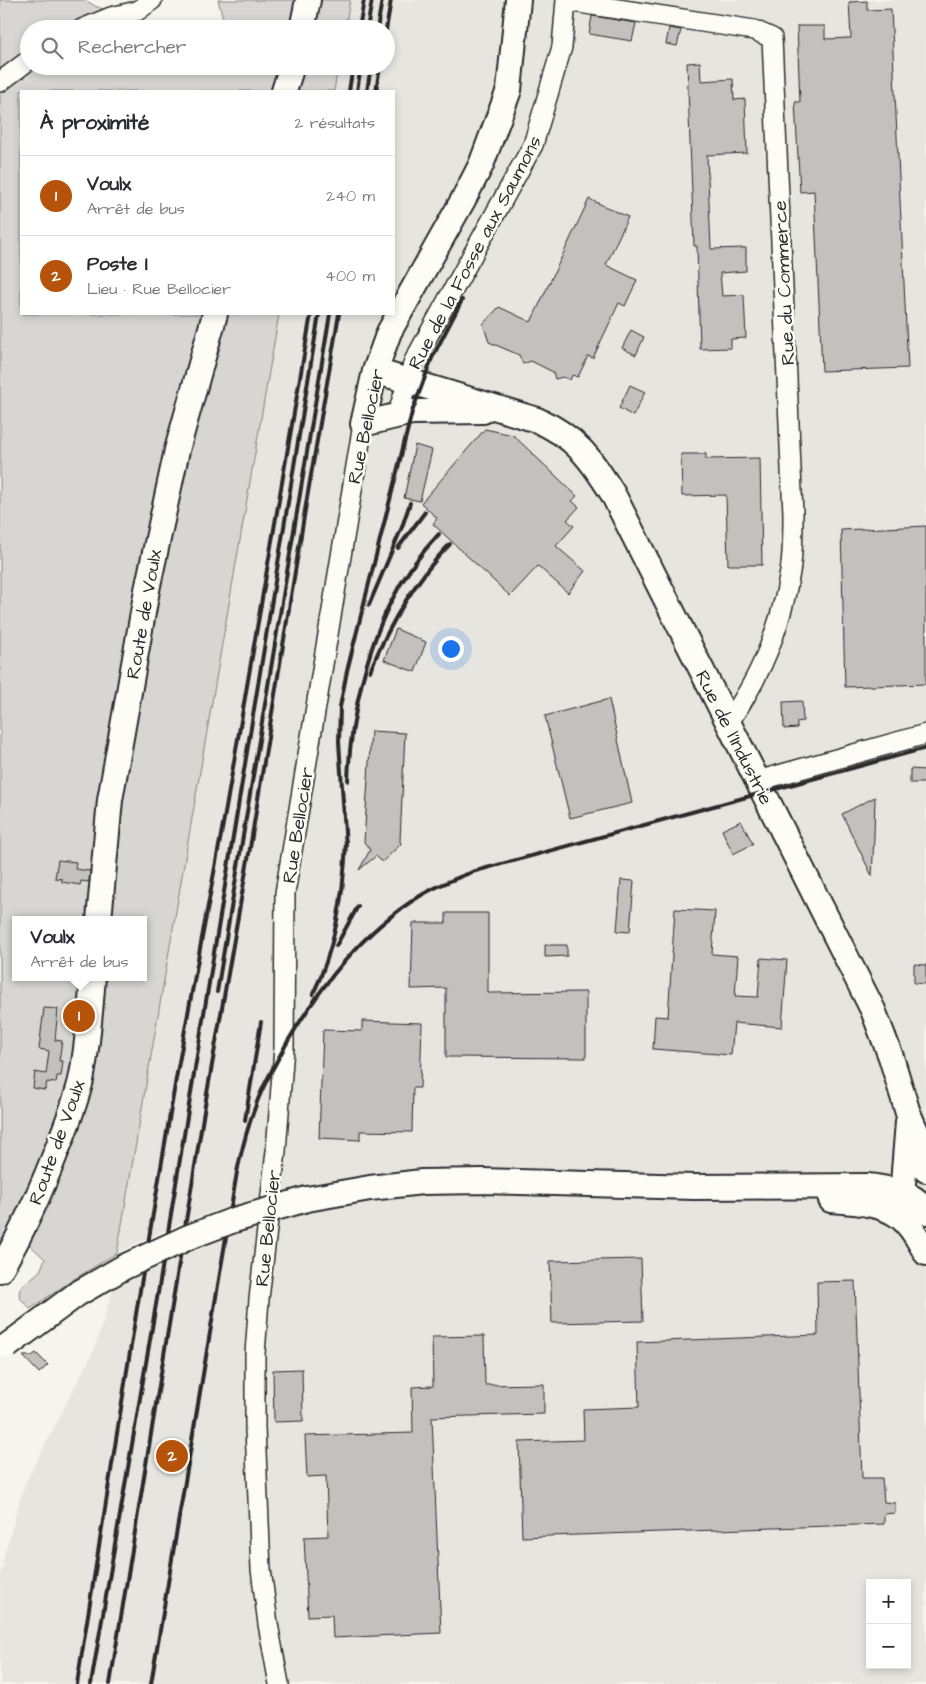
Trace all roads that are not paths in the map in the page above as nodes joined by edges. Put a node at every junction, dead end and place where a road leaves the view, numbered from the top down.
1 (308, 0) edge
2 (518, 0) edge
3 (566, 1) edge
4 (139, 4) edge
5 (104, 20) edge
6 (304, 20) edge
7 (20, 67) edge
8 (289, 75) edge
9 (0, 82) edge
10 (284, 90) edge
11 (215, 315) edge
12 (375, 371) junction
13 (408, 381) junction
14 (504, 411) junction
15 (398, 416) junction
16 (363, 424) junction
17 (728, 723) junction
18 (926, 734) edge
19 (757, 781) junction
20 (99, 916) edge
21 (93, 981) edge
22 (908, 1112) junction
23 (906, 1154) junction
24 (926, 1170) edge
25 (926, 1177) edge
26 (869, 1186) junction
27 (693, 1187) junction
28 (915, 1203) edge
29 (926, 1252) edge
30 (0, 1270) edge
31 (3, 1348) edge
32 (279, 1684) edge

1 - 6 main road
2 - 12 main road, Rue Bellocier
3 - 13 street, Rue de la Fosse aux Saumons
3 - 17 street, Rue du Commerce
4 - 5 street
7 - 9 street
8 - 10 main road
11 - 20 main road, Route de Voulx
12 - 13 main road
12 - 16 main road, Rue Bellocier
13 - 14 main road
13 - 15 street, Rue de la Fosse aux Saumons
14 - 15 main road
14 - 17 main road, Rue de l'Industrie
15 - 16 main road
16 - 32 street, Rue Bellocier
17 - 19 main road, Rue de l'Industrie
18 - 19 street
19 - 22 main road, Rue de l'Industrie
21 - 30 main road, Route de Voulx
22 - 23 main road
22 - 24 main road
23 - 26 main road
23 - 28 main road
25 - 28 main road
26 - 27 main road
26 - 28 main road
27 - 28 main road
27 - 31 main road, bridge
28 - 29 main road

